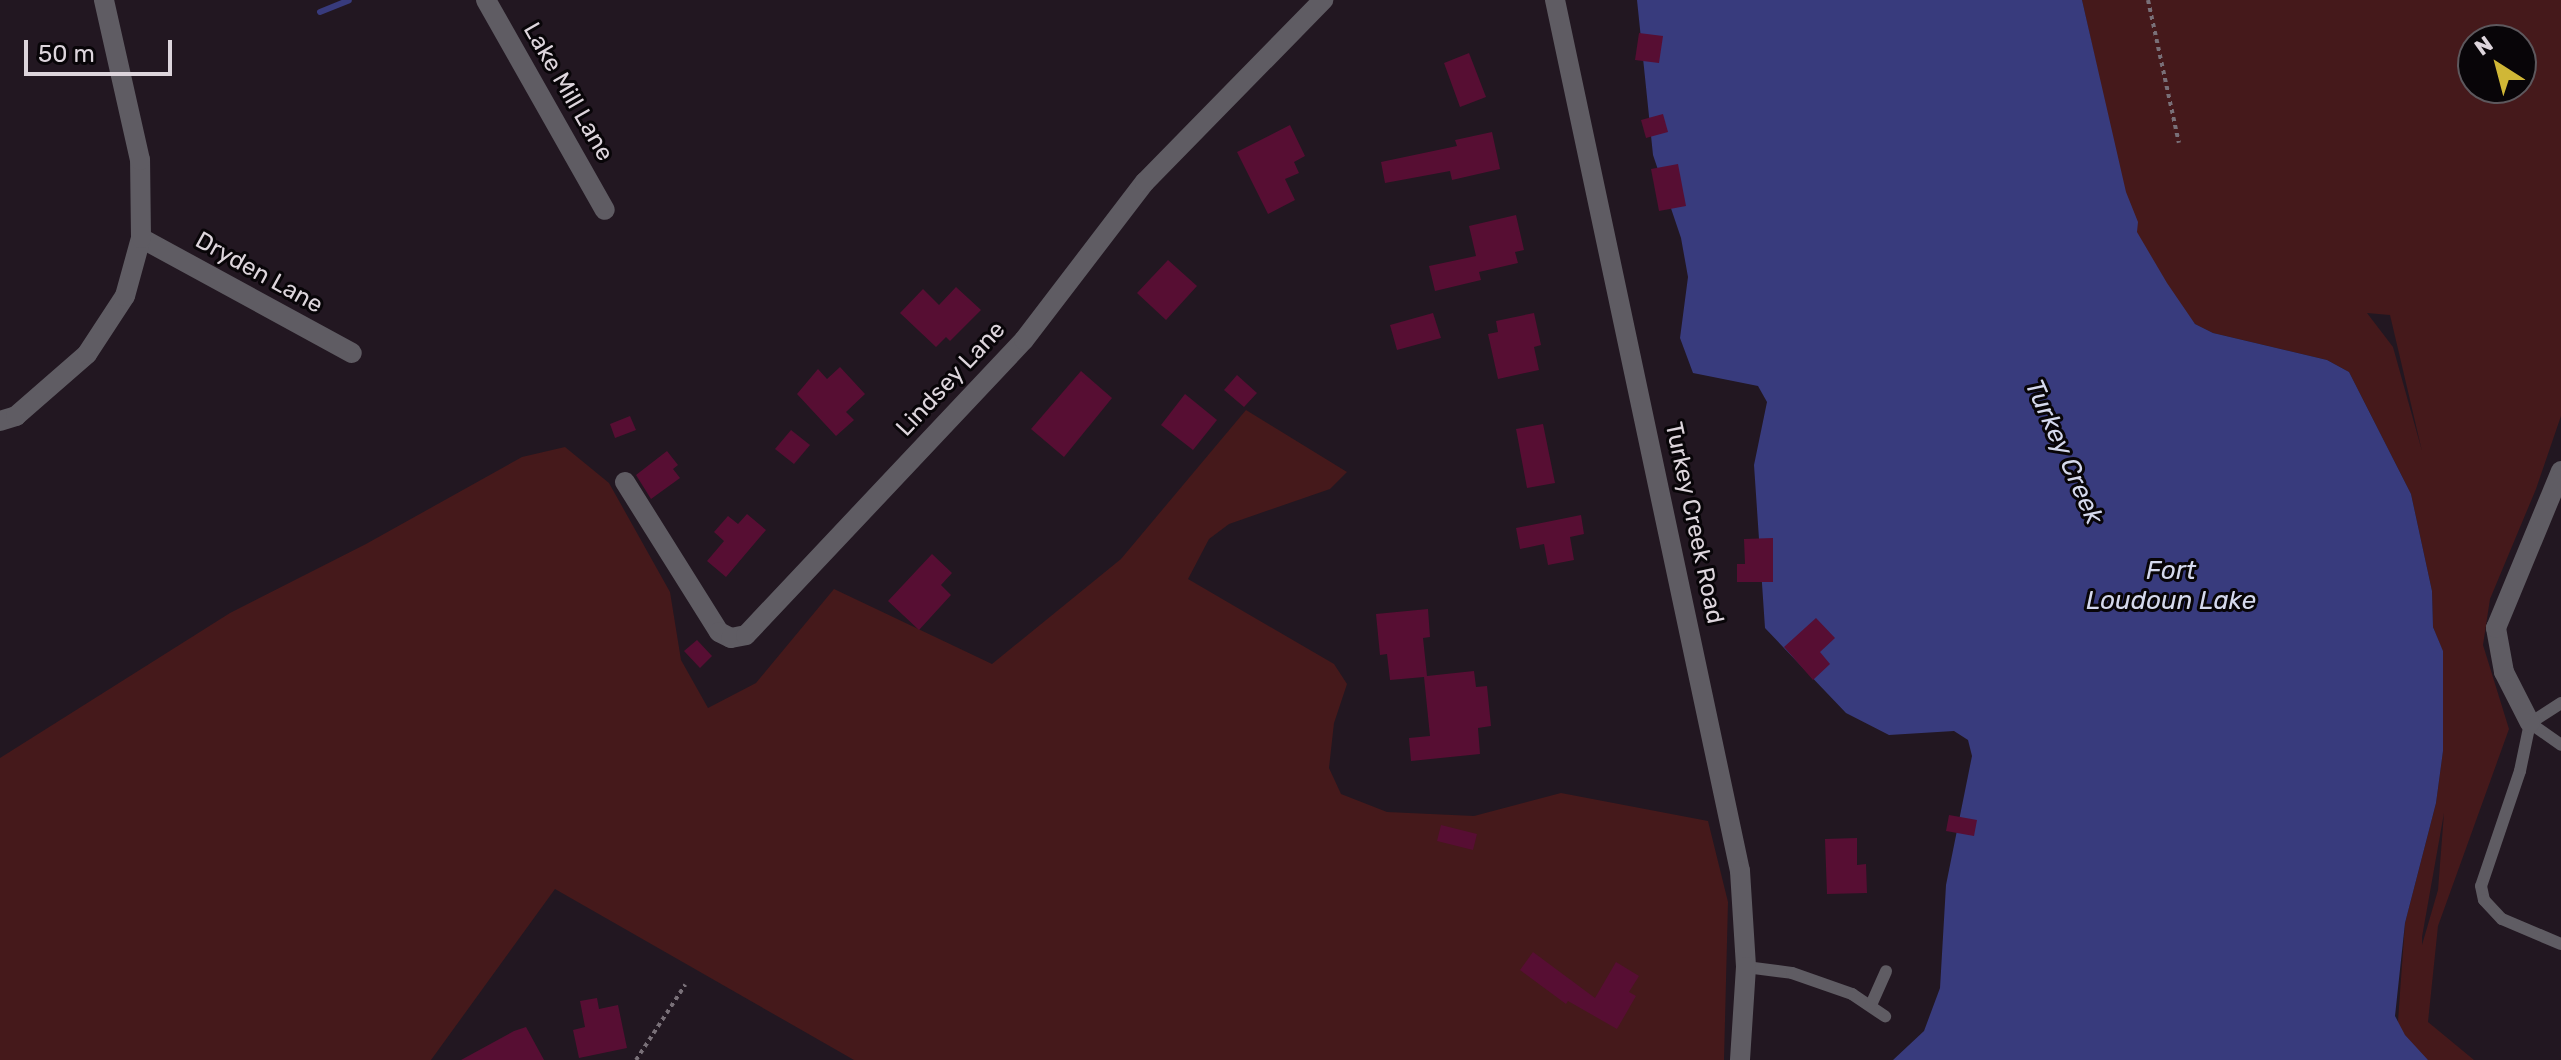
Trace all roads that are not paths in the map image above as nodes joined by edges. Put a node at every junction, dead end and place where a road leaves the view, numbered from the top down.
1 (104, 0) edge
2 (486, 0) edge
3 (1323, 0) edge
4 (1555, 0) edge
5 (605, 210) dead end
6 (141, 238) junction
7 (352, 353) dead end
8 (0, 421) edge
9 (2560, 474) edge
10 (625, 482) dead end
11 (2561, 703) edge
12 (2530, 723) junction
13 (2561, 745) edge
14 (2561, 944) edge
15 (1746, 967) junction
16 (1886, 971) dead end
17 (1871, 1005) junction
18 (1885, 1016) dead end
19 (1740, 1060) edge

1 - 6 street
2 - 5 street, Lake Mill Lane
3 - 10 street, Lindsey Lane
4 - 15 street, Turkey Creek Road
6 - 7 street, Dryden Lane
6 - 8 street
9 - 12 street
11 - 12 lane
12 - 13 lane
12 - 14 lane
15 - 17 lane
15 - 19 street, Turkey Creek Road
16 - 17 lane
17 - 18 lane

